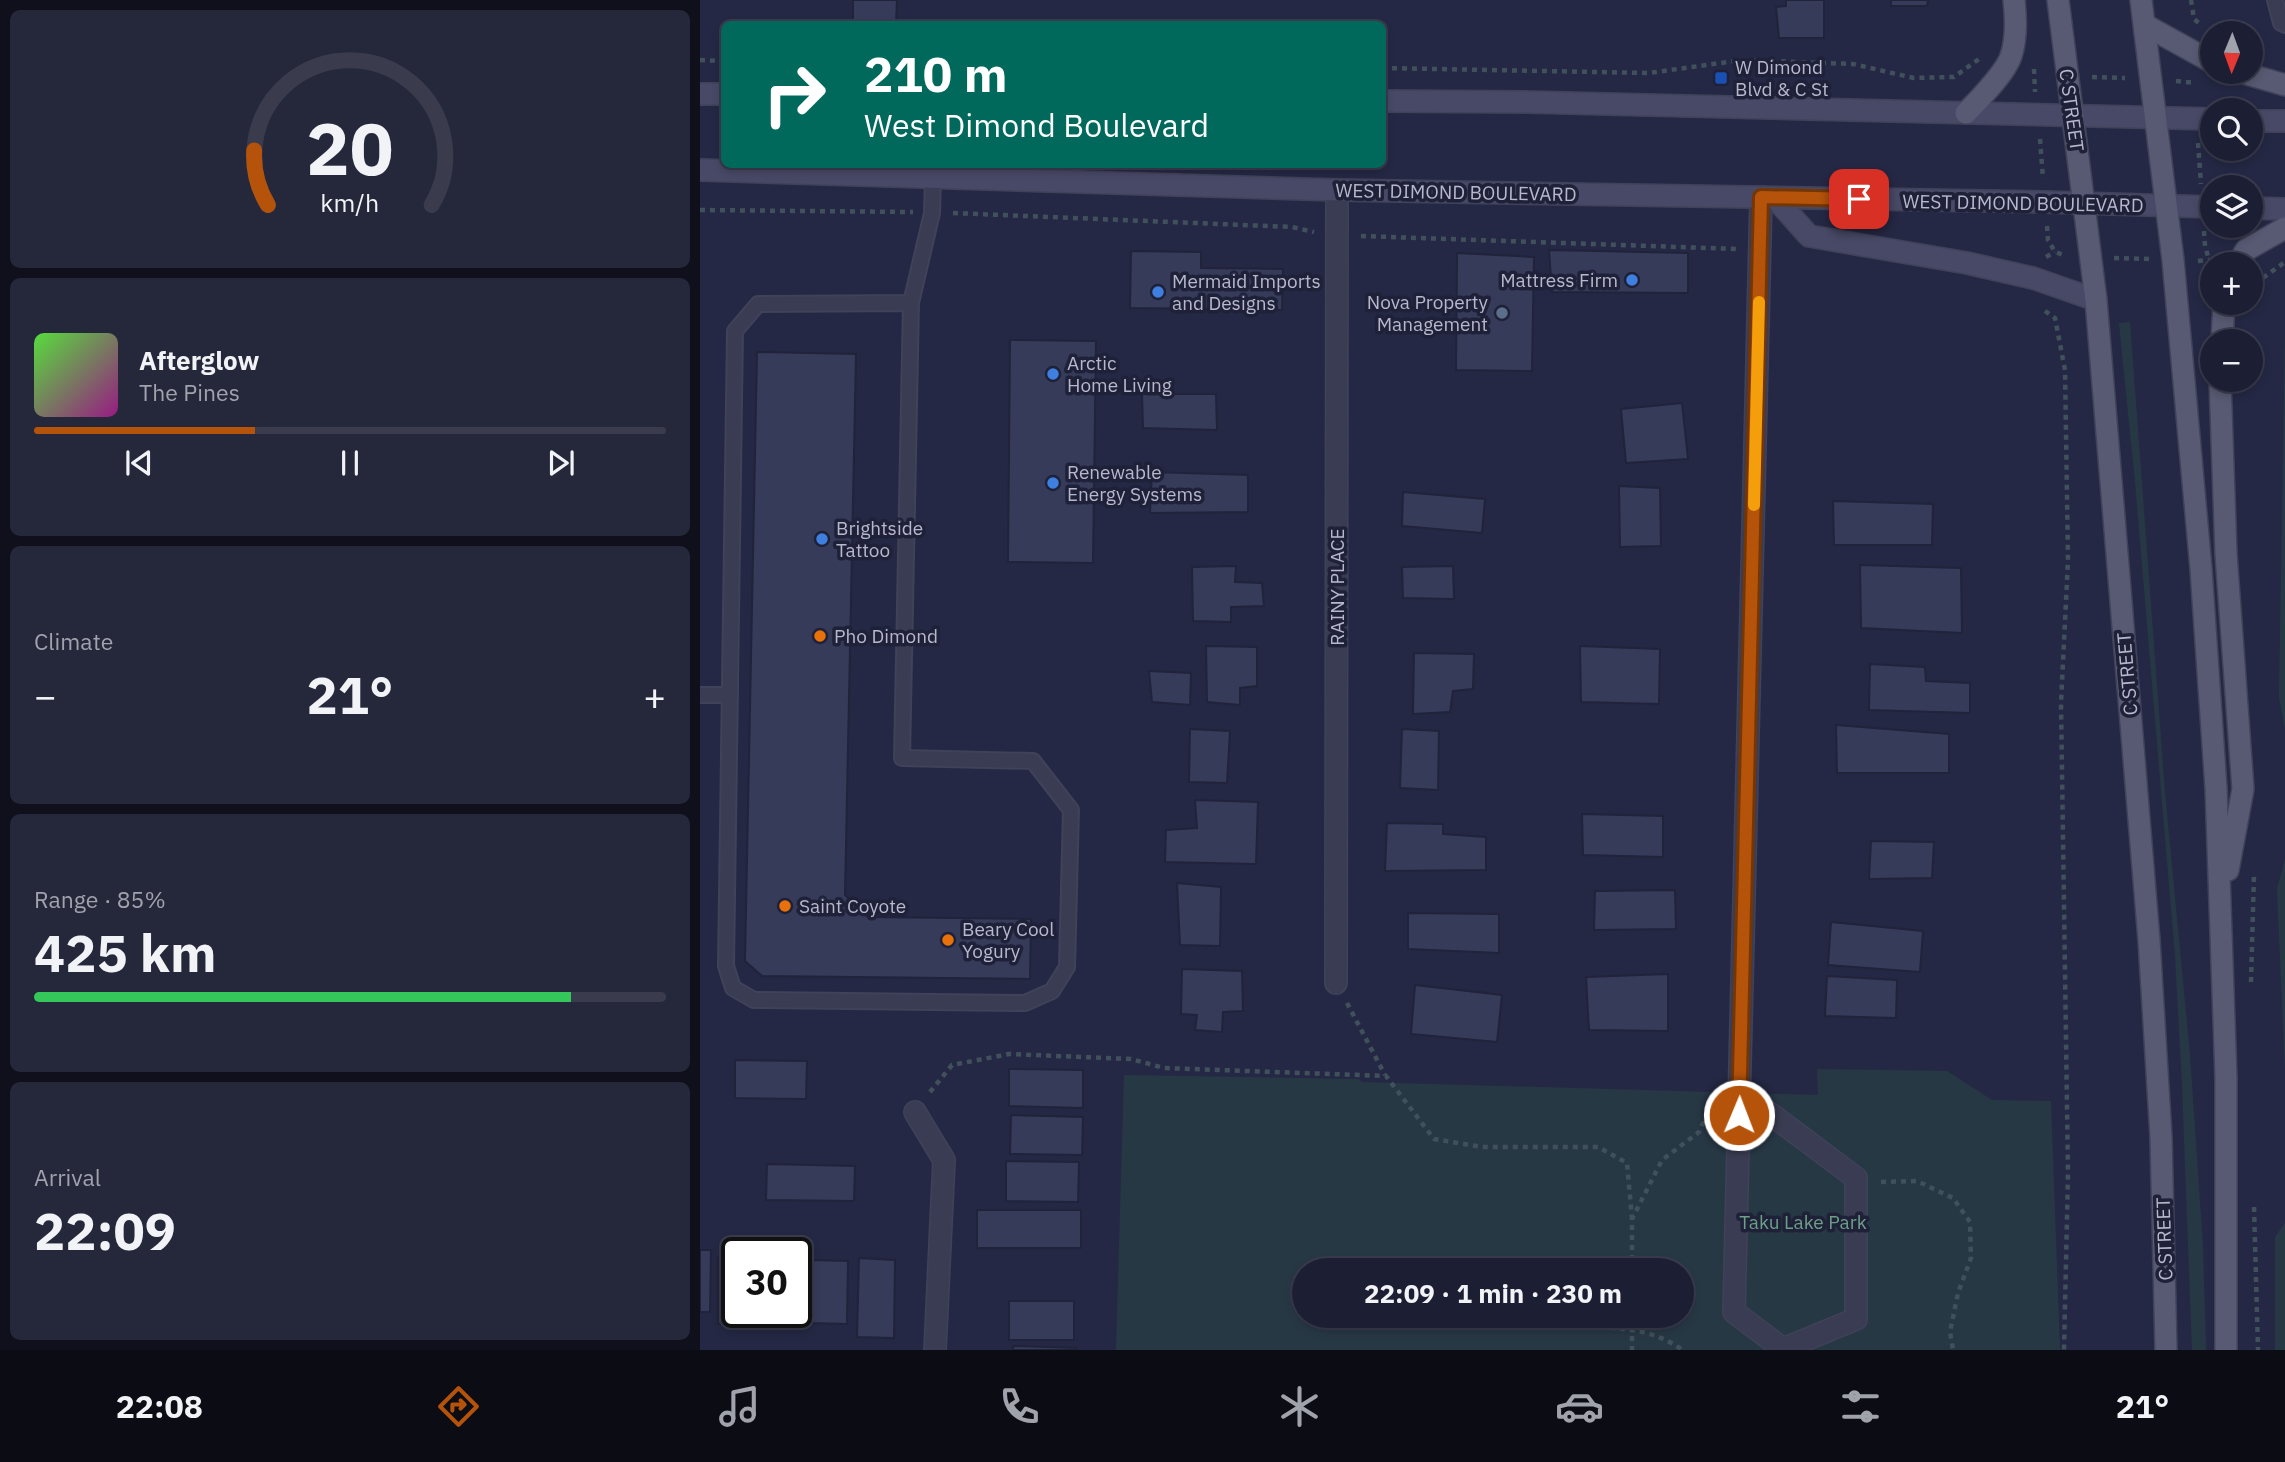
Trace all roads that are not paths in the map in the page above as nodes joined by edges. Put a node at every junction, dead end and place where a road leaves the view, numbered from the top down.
1 (2014, 0) edge
2 (2057, 0) edge
3 (2141, 0) edge
4 (2275, 0) edge
5 (2145, 25) junction
6 (2285, 25) edge
7 (2200, 55) edge
8 (2263, 79) edge
9 (2285, 85) edge
10 (700, 94) edge
11 (721, 94) edge
12 (1386, 102) edge
13 (1966, 113) junction
14 (2073, 116) junction
15 (2155, 118) junction
16 (2200, 118) edge
17 (2263, 121) edge
18 (2285, 121) edge
19 (700, 170) edge
20 (933, 177) junction
21 (1337, 190) junction
22 (1768, 197) junction
23 (2083, 204) junction
24 (2166, 207) junction
25 (2200, 207) edge
26 (2263, 208) edge
27 (2285, 209) edge
28 (2285, 228) edge
29 (2245, 252) edge
30 (2096, 300) junction
31 (911, 303) junction
32 (2220, 392) edge
33 (700, 695) edge
34 (730, 695) junction
35 (2220, 910) junction
36 (1336, 983) road end
37 (1740, 1091) junction
38 (915, 1112) road end
39 (935, 1350) edge
40 (2166, 1350) edge
41 (2226, 1350) edge

1 - 13 main road
2 - 14 main road, C STREET
3 - 5 main road
4 - 6 lane
5 - 7 main road
5 - 15 main road
8 - 9 main road
10 - 11 main road
12 - 13 main road
13 - 14 main road
14 - 15 main road
14 - 23 main road, C STREET
15 - 16 main road
15 - 24 main road
17 - 18 main road
19 - 20 main road, WEST DIMOND BOULEVARD
20 - 21 main road, WEST DIMOND BOULEVARD
20 - 31 lane
21 - 22 main road, WEST DIMOND BOULEVARD
21 - 36 street, RAINY PLACE
22 - 23 main road, WEST DIMOND BOULEVARD
22 - 30 main road
22 - 37 street
23 - 24 main road, WEST DIMOND BOULEVARD
23 - 30 main road, C STREET
24 - 25 main road, WEST DIMOND BOULEVARD
24 - 35 main road
26 - 27 main road
28 - 29 main road
30 - 40 main road, C STREET
31 - 34 lane
31 - 34 lane
32 - 35 main road
33 - 34 lane
35 - 41 main road
37 - 37 street
38 - 39 street

